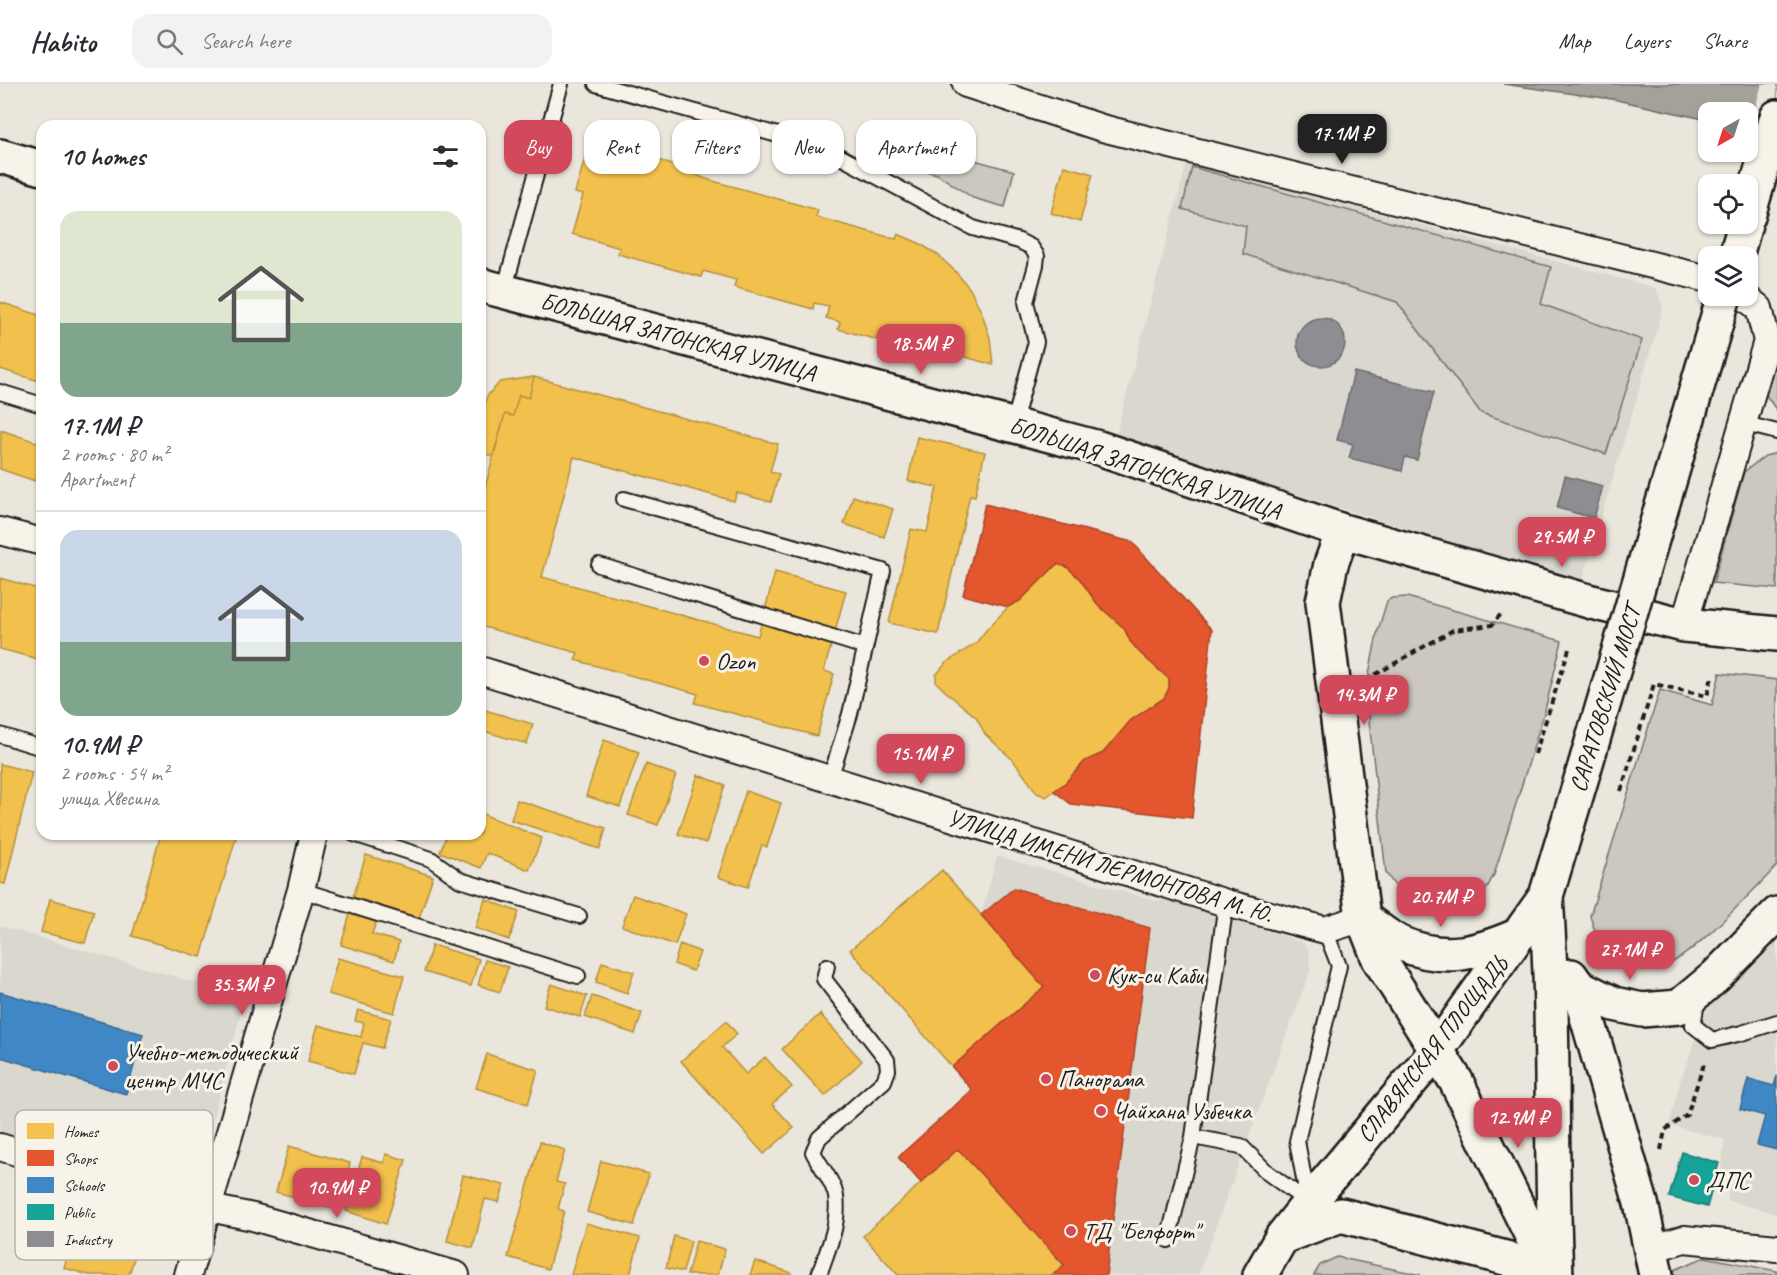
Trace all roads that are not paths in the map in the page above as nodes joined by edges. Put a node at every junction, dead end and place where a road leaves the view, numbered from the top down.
1 (561, 84) edge
2 (597, 84) edge
3 (966, 84) edge
4 (1777, 117) edge
5 (0, 156) edge
6 (36, 166) edge
7 (1758, 182) edge
8 (1698, 277) edge
9 (492, 288) edge
10 (1721, 306) edge
11 (1756, 306) edge
12 (0, 392) edge
13 (36, 403) edge
14 (1742, 423) junction
15 (1013, 426) junction
16 (1777, 432) edge
17 (624, 499) dead end
18 (0, 531) edge
19 (1343, 531) junction
20 (36, 540) edge
21 (599, 565) dead end
22 (1684, 625) junction
23 (1777, 634) edge
24 (865, 647) junction
25 (486, 672) edge
26 (0, 735) edge
27 (36, 746) edge
28 (830, 779) junction
29 (313, 840) edge
30 (372, 840) edge
31 (301, 890) junction
32 (1546, 896) junction
33 (1226, 903) junction
34 (1777, 914) edge
35 (579, 916) dead end
36 (1363, 918) junction
37 (1325, 930) junction
38 (1519, 935) junction
39 (1550, 950) junction
40 (826, 966) dead end
41 (578, 976) dead end
42 (1715, 977) junction
43 (1578, 986) junction
44 (1777, 1022) edge
45 (1437, 1050) junction
46 (1193, 1137) junction
47 (0, 1147) edge
48 (15, 1151) edge
49 (213, 1191) edge
50 (1309, 1203) junction
51 (213, 1209) edge
52 (1282, 1237) junction
53 (1168, 1240) dead end
54 (1777, 1248) edge
55 (192, 1260) edge
56 (1654, 1262) edge
57 (188, 1275) edge
58 (456, 1275) edge
59 (819, 1275) edge
60 (1260, 1275) edge
61 (1535, 1275) edge
62 (1551, 1275) edge
63 (1556, 1275) edge

1 - 9 lane
2 - 15 lane
3 - 8 street
4 - 7 street
5 - 6 street
9 - 15 street, БОЛЬШАЯ ЗАТОНСКАЯ УЛИЦА
10 - 32 street, САРАТОВСКИЙ МОСТ, bridge
11 - 14 street
12 - 13 lane
14 - 16 lane
14 - 22 street
15 - 19 street, БОЛЬШАЯ ЗАТОНСКАЯ УЛИЦА
17 - 24 lane
18 - 20 street
19 - 22 street, БОЛЬШАЯ ЗАТОНСКАЯ УЛИЦА
19 - 36 street
21 - 24 lane
22 - 23 street, БОЛЬШАЯ ЗАТОНСКАЯ УЛИЦА
24 - 28 lane
25 - 28 street, УЛИЦА ИМЕНИ ЛЕРМОНТОВА М. Ю.
26 - 27 lane
28 - 33 street, УЛИЦА ИМЕНИ ЛЕРМОНТОВА М. Ю.
29 - 31 street
30 - 35 lane
31 - 41 lane
31 - 49 street
32 - 38 street, СЛАВЯНСКАЯ ПЛОЩАДЬ
32 - 39 street
33 - 37 street, УЛИЦА ИМЕНИ ЛЕРМОНТОВА М. Ю.
33 - 46 lane
34 - 42 street
36 - 37 street
36 - 38 street
36 - 45 street
37 - 50 lane
38 - 45 street, СЛАВЯНСКАЯ ПЛОЩАДЬ
39 - 43 street
39 - 63 street
40 - 59 lane
42 - 43 street
42 - 44 lane
43 - 56 street
45 - 50 street, СЛАВЯНСКАЯ ПЛОЩАДЬ
45 - 62 street
46 - 50 lane
46 - 53 lane
47 - 48 street
50 - 52 street, СЛАВЯНСКАЯ ПЛОЩАДЬ
51 - 58 street
52 - 60 street, СЛАВЯНСКАЯ ПЛОЩАДЬ
52 - 61 street
54 - 56 street
55 - 57 street

